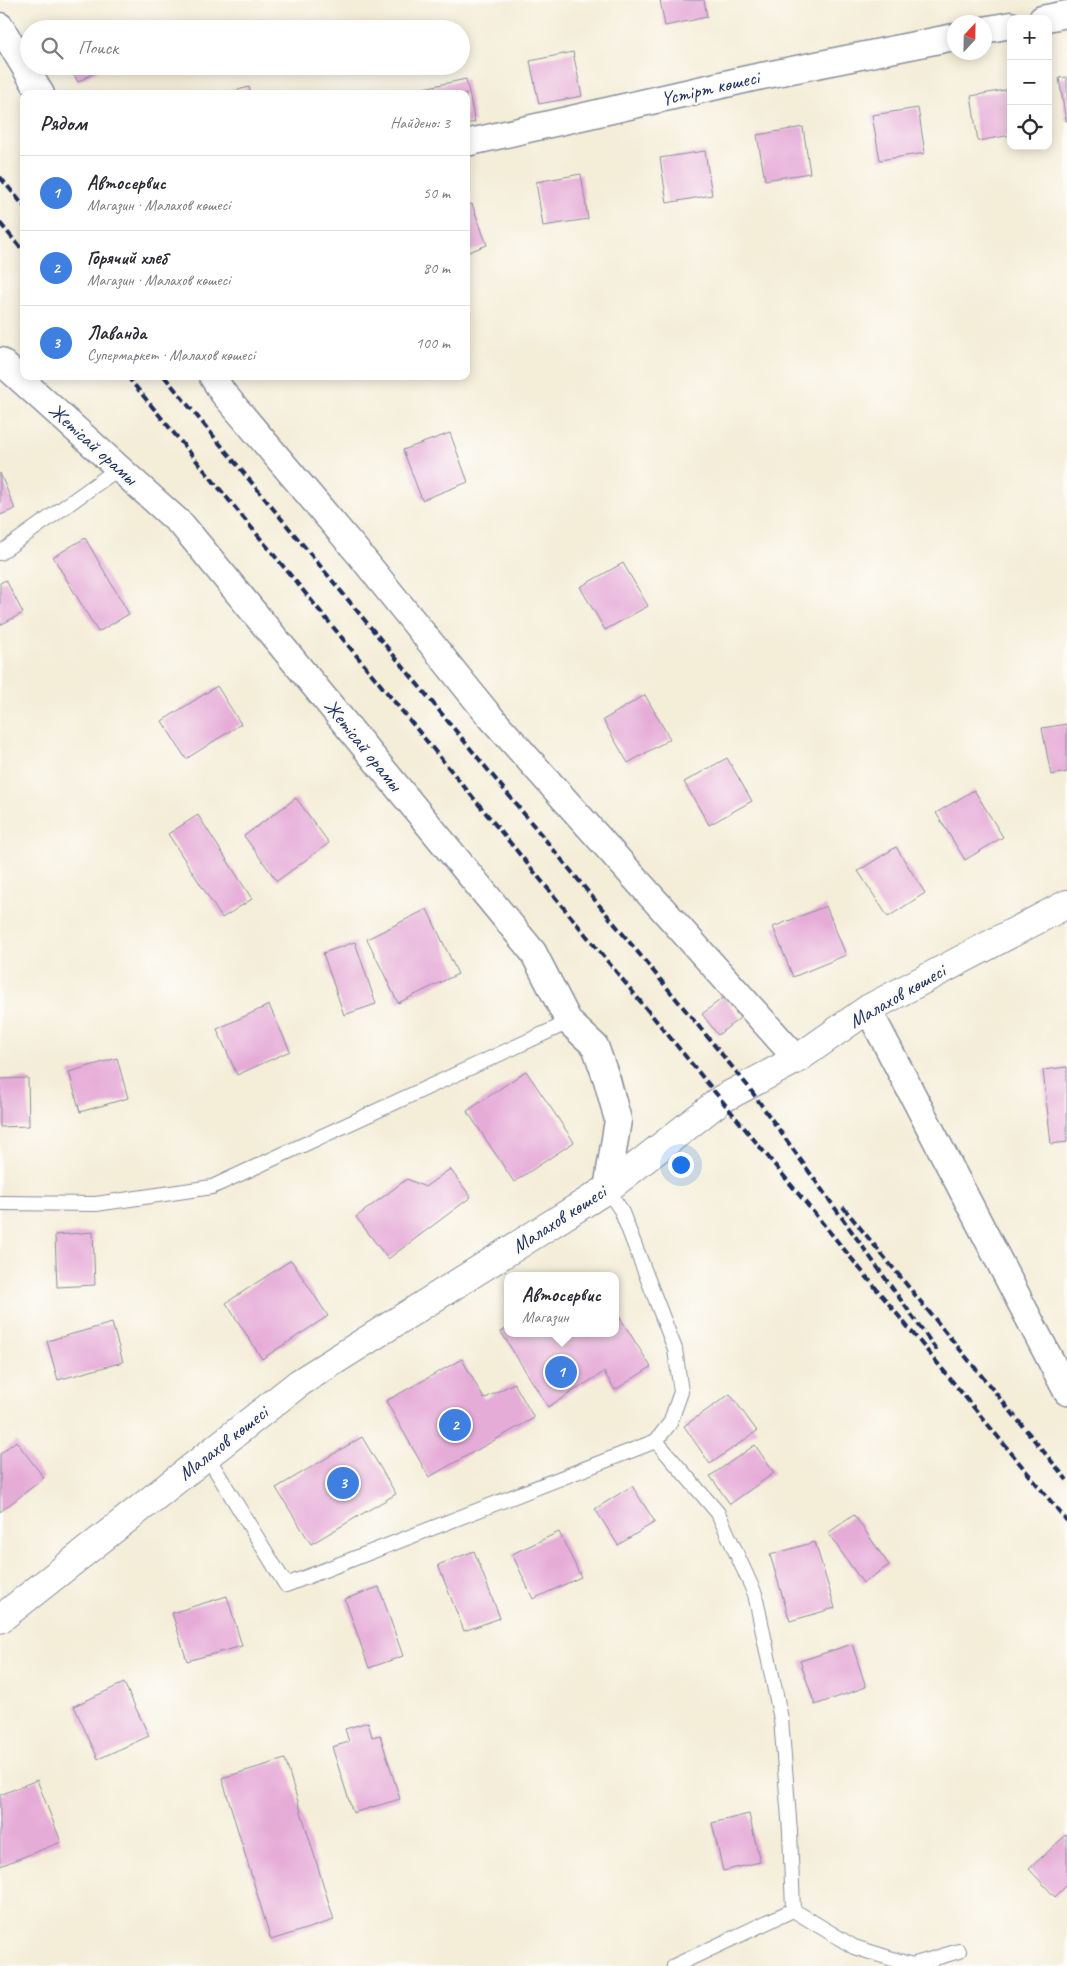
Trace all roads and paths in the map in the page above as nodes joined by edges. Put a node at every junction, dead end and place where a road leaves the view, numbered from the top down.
1 (1067, 14) edge
2 (1052, 17) edge
3 (0, 26) edge
4 (1007, 26) edge
5 (992, 29) edge
6 (947, 38) edge
7 (20, 59) edge
8 (30, 75) edge
9 (39, 90) edge
10 (470, 143) edge
11 (0, 361) edge
12 (20, 379) edge
13 (21, 380) edge
14 (215, 380) edge
15 (119, 468) junction
16 (0, 552) edge
17 (1067, 904) edge
18 (868, 1009) junction
19 (570, 1022) junction
20 (797, 1059) junction
21 (607, 1189) junction
22 (0, 1203) edge
23 (1067, 1392) edge
24 (656, 1441) junction
25 (207, 1456) junction
26 (0, 1619) edge
27 (793, 1910) junction
28 (959, 1951) dead end
29 (674, 1966) edge

1 - 2 street
3 - 7 street
4 - 5 street
6 - 10 street, Үстірт көшесі
8 - 9 street
11 - 12 street, Жетісай орамы
13 - 15 street, Жетісай орамы
14 - 20 street
15 - 16 lane
15 - 19 street, Жетісай орамы
17 - 18 main road, Малахов көшесі
18 - 20 main road, Малахов көшесі
18 - 23 street
19 - 21 street, Жетісай орамы
19 - 22 lane
20 - 21 main road, Малахов көшесі
21 - 24 lane
21 - 25 main road, Малахов көшесі
24 - 25 lane
24 - 27 lane
25 - 26 main road, Малахов көшесі
27 - 28 lane
27 - 29 lane

